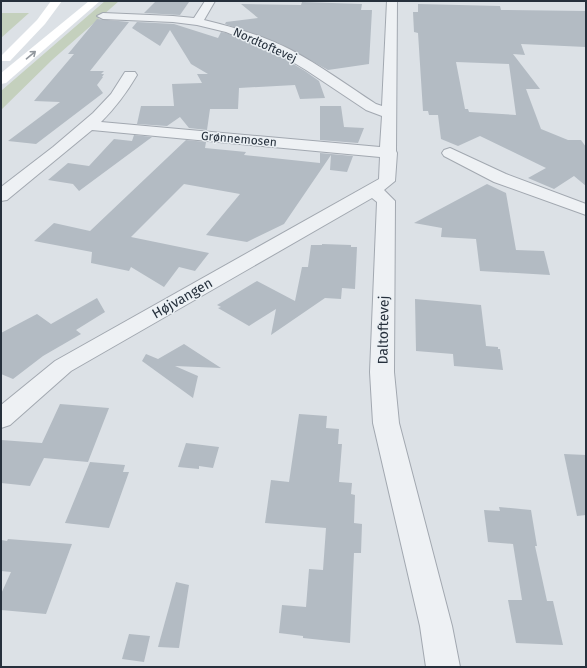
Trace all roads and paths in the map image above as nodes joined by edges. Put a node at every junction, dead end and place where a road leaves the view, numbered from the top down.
1 (57, 1) edge
2 (96, 1) edge
3 (210, 1) edge
4 (392, 1) edge
5 (103, 16) dead end
6 (197, 22) junction
7 (1, 63) edge
8 (130, 75) dead end
9 (1, 80) edge
10 (388, 113) junction
11 (89, 125) junction
12 (389, 153) junction
13 (450, 153) dead end
14 (373, 190) junction
15 (1, 196) edge
16 (586, 210) edge
17 (1, 419) edge
18 (443, 667) edge

1 - 7 street
9 -> 2 street
3 - 6 street
4 - 10 street
5 - 6 street, Nordtoftevej
6 - 10 street, Nordtoftevej
8 - 11 street
10 - 12 street
11 - 12 street, Grønnemosen
11 - 15 street
12 - 14 street
13 - 16 street
14 - 17 street, Højvangen
14 - 18 street, Daltoftevej

